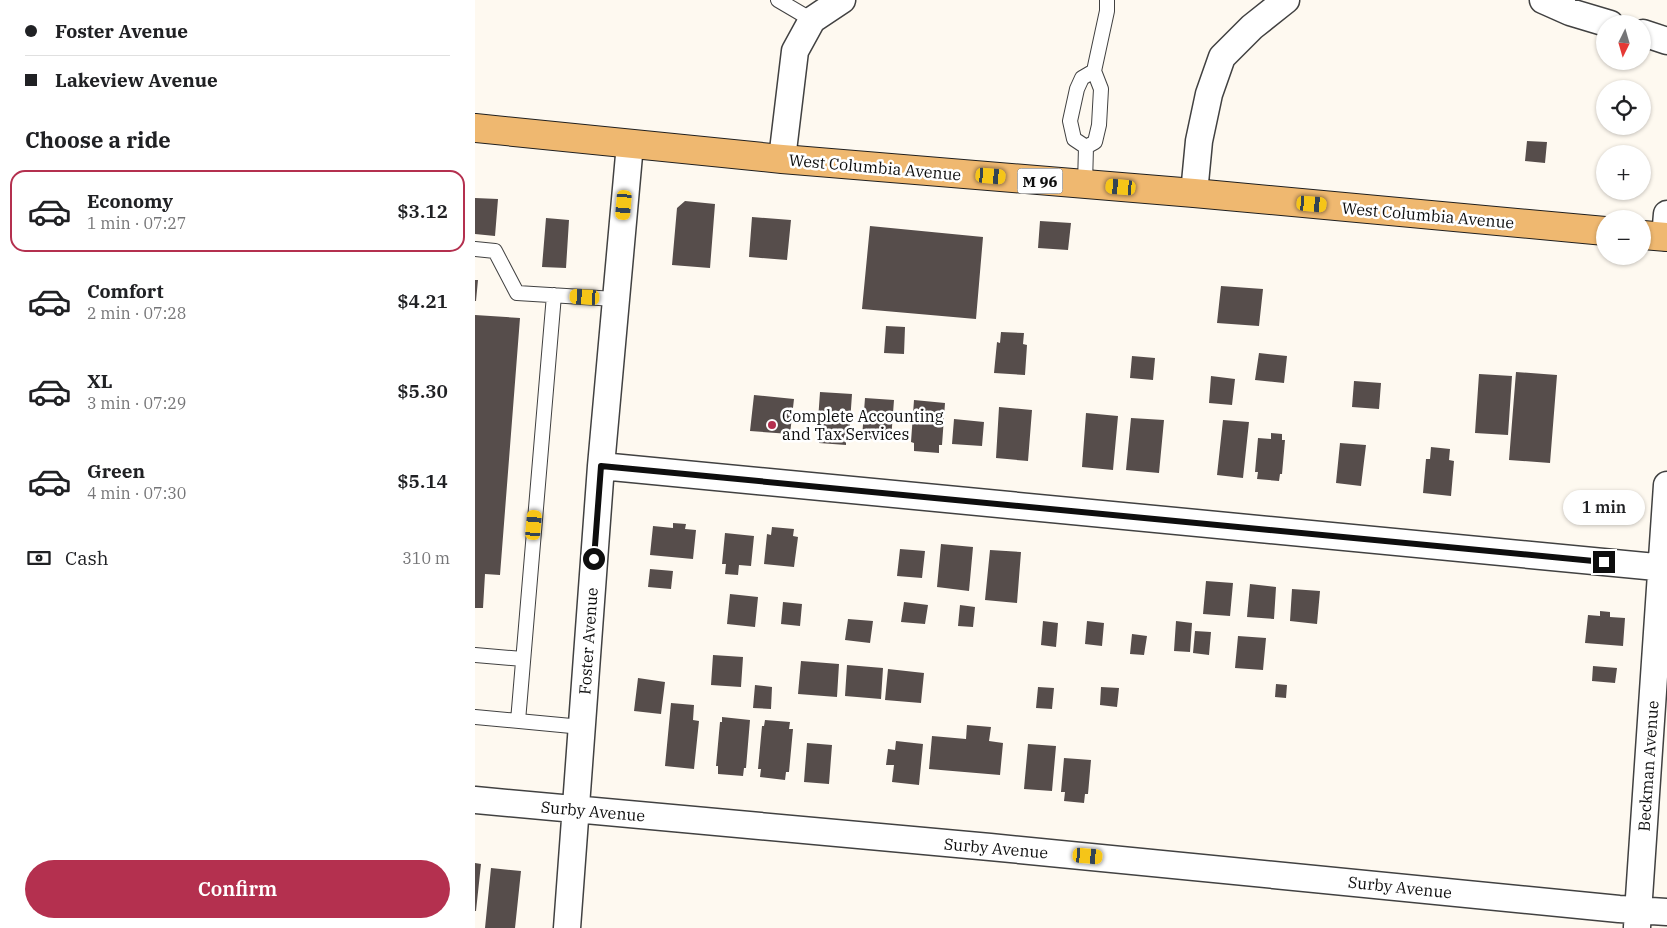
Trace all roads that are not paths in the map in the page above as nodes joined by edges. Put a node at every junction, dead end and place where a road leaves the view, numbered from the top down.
1 (778, 0) edge
2 (842, 0) edge
3 (1107, 0) edge
4 (1287, 0) edge
5 (1543, 0) edge
6 (812, 20) junction
7 (1596, 20) edge
8 (1651, 36) edge
9 (1667, 41) edge
10 (1094, 72) junction
11 (475, 128) edge
12 (630, 144) junction
13 (1086, 147) junction
14 (782, 159) junction
15 (1085, 184) junction
16 (1194, 194) junction
17 (1596, 230) edge
18 (475, 249) edge
19 (554, 295) junction
20 (615, 299) junction
21 (601, 466) junction
22 (1667, 485) edge
23 (1664, 568) edge
24 (475, 655) edge
25 (523, 659) junction
26 (475, 717) edge
27 (518, 721) junction
28 (582, 727) junction
29 (475, 800) edge
30 (576, 810) junction
31 (1667, 912) edge
32 (1638, 919) edge
33 (567, 928) edge

1 - 6 lane
2 - 6 street
3 - 10 lane
4 - 16 street
5 - 7 street
6 - 14 street
8 - 9 street
10 - 13 lane
10 - 13 lane
11 - 12 main road, West Columbia Avenue / M 96
12 - 14 main road, West Columbia Avenue / M 96
12 - 20 street, Foster Avenue
13 - 15 lane
14 - 15 main road, West Columbia Avenue / M 96
15 - 16 main road, West Columbia Avenue / M 96
16 - 17 main road, West Columbia Avenue / M 96
18 - 19 lane
19 - 20 lane
19 - 25 lane
20 - 21 street, Foster Avenue
21 - 23 street
21 - 28 street, Foster Avenue
22 - 23 street, Beckman Avenue
23 - 32 street, Beckman Avenue
24 - 25 lane
25 - 27 lane
26 - 27 lane
27 - 28 lane
28 - 30 street, Foster Avenue
29 - 30 street, Surby Avenue
30 - 32 street, Surby Avenue
30 - 33 street, Foster Avenue
31 - 32 street, Surby Avenue

